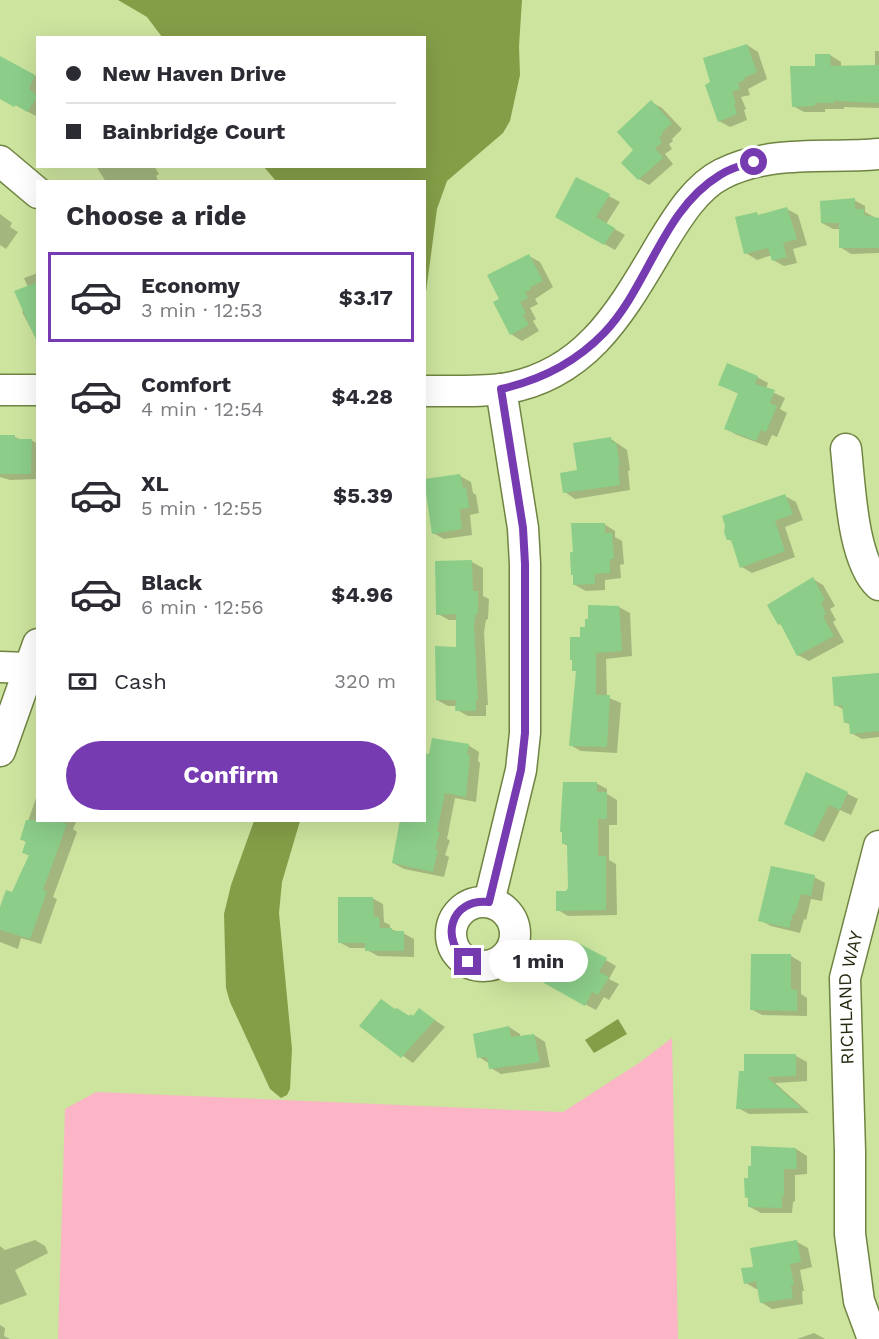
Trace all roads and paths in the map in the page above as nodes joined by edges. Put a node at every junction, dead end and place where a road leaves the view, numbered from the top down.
1 (879, 154) edge
2 (0, 161) edge
3 (36, 191) edge
4 (501, 389) junction
5 (0, 390) edge
6 (36, 390) edge
7 (426, 391) edge
8 (846, 449) dead end
9 (879, 585) edge
10 (33, 656) edge
11 (0, 667) edge
12 (0, 751) edge
13 (879, 846) edge
14 (489, 902) dead end
15 (872, 1326) edge

1 - 4 street
2 - 3 street
4 - 7 street
4 - 14 street
5 - 6 street
8 - 9 street
10 - 11 street
10 - 12 street
13 - 15 street, RICHLAND WAY

